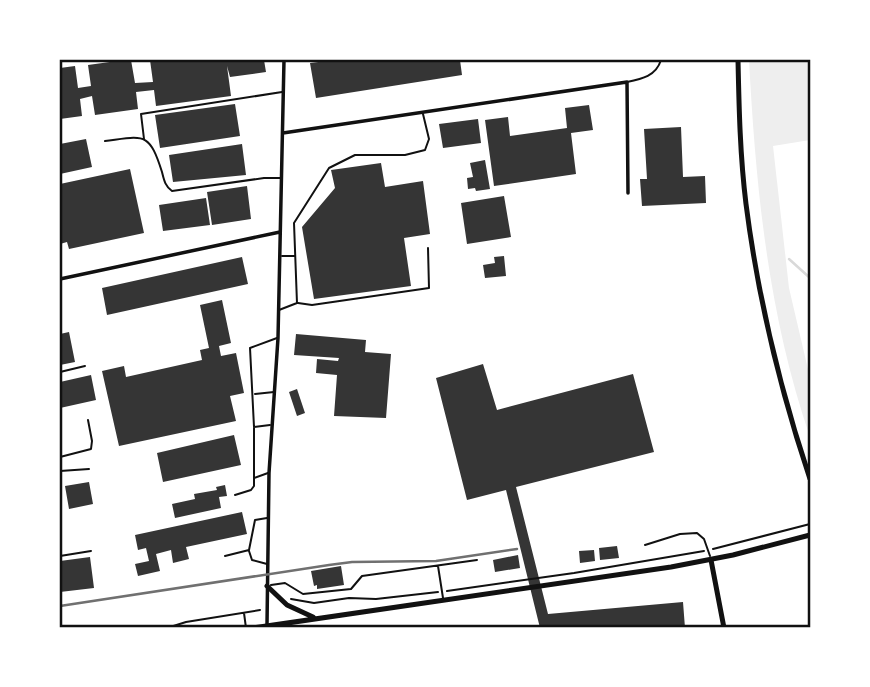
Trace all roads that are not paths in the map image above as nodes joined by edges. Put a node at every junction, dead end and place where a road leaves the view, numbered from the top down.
1 (284, 60) edge
2 (661, 60) edge
3 (737, 60) edge
4 (627, 82) junction
5 (284, 91) junction
6 (423, 112) junction
7 (283, 133) junction
8 (144, 139) junction
9 (105, 141) dead end
10 (281, 178) junction
11 (628, 194) dead end
12 (280, 232) junction
13 (428, 248) dead end
14 (280, 256) junction
15 (295, 256) junction
16 (60, 279) edge
17 (297, 303) junction
18 (278, 311) junction
19 (278, 338) junction
20 (85, 366) dead end
21 (60, 372) edge
22 (275, 391) junction
23 (253, 394) junction
24 (88, 420) dead end
25 (272, 425) junction
26 (254, 427) junction
27 (60, 457) edge
28 (89, 469) dead end
29 (60, 471) edge
30 (269, 473) junction
31 (254, 478) junction
32 (810, 479) edge
33 (235, 495) dead end
34 (268, 518) junction
35 (810, 535) edge
36 (645, 545) dead end
37 (249, 550) junction
38 (91, 551) dead end
39 (60, 556) edge
40 (226, 556) dead end
41 (477, 560) dead end
42 (711, 561) junction
43 (267, 564) junction
44 (438, 565) junction
45 (267, 586) junction
46 (443, 599) junction
47 (316, 618) junction
48 (267, 626) edge
49 (253, 628) edge
50 (724, 628) edge

1 - 5 street
2 - 4 lane
3 - 32 main road
4 - 6 street
4 - 11 street
5 - 7 street
5 - 8 lane
6 - 7 street
6 - 15 lane
7 - 10 street
8 - 9 lane
8 - 10 lane
10 - 12 street
12 - 14 street
12 - 16 street
13 - 17 lane
14 - 15 lane
14 - 18 street
15 - 17 lane
17 - 18 lane
18 - 19 street
19 - 22 street
19 - 23 lane
20 - 21 lane
22 - 23 lane
22 - 25 street
23 - 26 lane
24 - 27 lane
25 - 26 lane
25 - 30 street
26 - 31 lane
28 - 29 lane
30 - 31 lane
30 - 34 street
31 - 33 lane
34 - 37 lane
34 - 43 street
35 - 42 main road
36 - 42 lane
37 - 40 lane
37 - 43 lane
38 - 39 lane
41 - 44 lane
42 - 46 main road
42 - 50 main road
43 - 45 street
44 - 45 lane
44 - 46 lane
45 - 47 main road
45 - 48 street
46 - 47 main road
47 - 48 main road
48 - 49 main road

